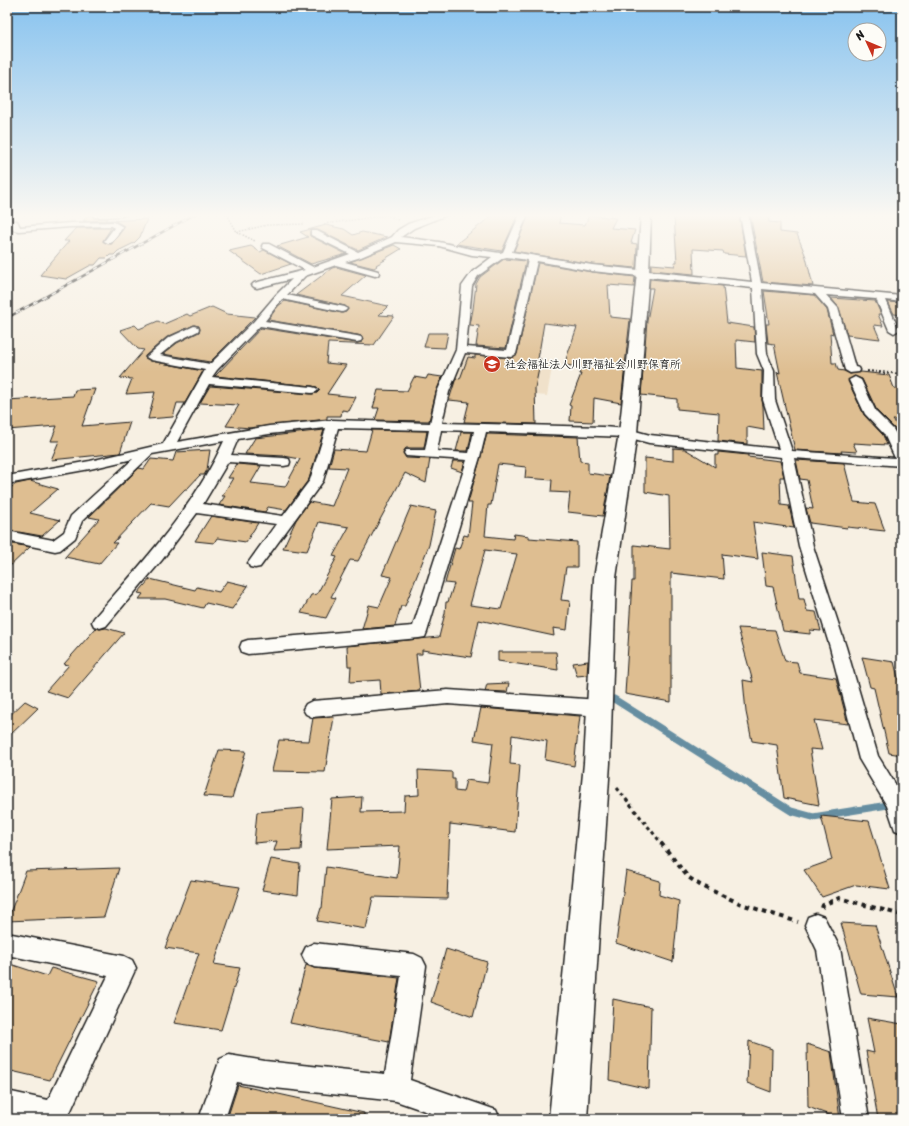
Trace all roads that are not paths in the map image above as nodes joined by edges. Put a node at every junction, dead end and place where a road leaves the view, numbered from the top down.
1 (298, 267) edge
2 (323, 267) edge
3 (353, 267) edge
4 (486, 267) edge
5 (531, 267) edge
6 (583, 267) edge
7 (643, 267) edge
8 (753, 267) edge
9 (307, 272) junction
10 (376, 273) dead end
11 (643, 273) junction
12 (256, 285) dead end
13 (757, 286) junction
14 (819, 292) junction
15 (280, 296) junction
16 (880, 297) junction
17 (902, 299) edge
18 (342, 309) dead end
19 (258, 323) junction
20 (194, 329) dead end
21 (894, 330) dead end
22 (357, 339) dead end
23 (461, 350) junction
24 (212, 368) junction
25 (204, 380) junction
26 (312, 390) dead end
27 (332, 424) junction
28 (437, 426) junction
29 (481, 427) junction
30 (628, 433) junction
31 (233, 436) junction
32 (168, 447) junction
33 (148, 452) junction
34 (410, 453) dead end
35 (430, 454) junction
36 (787, 454) junction
37 (474, 457) junction
38 (224, 458) junction
39 (902, 461) edge
40 (284, 462) dead end
41 (7, 480) edge
42 (196, 508) junction
43 (287, 521) junction
44 (7, 536) edge
45 (255, 563) dead end
46 (100, 622) dead end
47 (248, 647) dead end
48 (600, 708) junction
49 (312, 709) dead end
50 (902, 823) edge
51 (816, 925) road end
52 (7, 944) edge
53 (314, 955) dead end
54 (396, 1088) junction
55 (7, 1104) edge
56 (212, 1119) edge
57 (487, 1119) edge
58 (568, 1119) edge
59 (856, 1119) edge

1 - 9 street
2 - 9 street
3 - 10 street
4 - 23 street
5 - 23 street
6 - 11 street
7 - 11 street
8 - 13 street
9 - 12 street
9 - 15 street
11 - 13 street
11 - 30 street
13 - 14 street
13 - 36 street
14 - 16 street
14 - 39 street
15 - 18 street
15 - 19 street
16 - 17 street
16 - 21 street
19 - 22 street
19 - 24 street
20 - 24 street
23 - 28 street
24 - 25 street
25 - 26 street
25 - 32 street
27 - 28 street
27 - 31 street
27 - 43 street
28 - 29 street
28 - 35 street
29 - 30 street
29 - 37 street
30 - 36 street
30 - 48 street
31 - 32 street
31 - 38 street
32 - 33 street
33 - 41 street
33 - 44 street
34 - 35 street
35 - 37 street
36 - 39 street
36 - 50 street
37 - 47 street
38 - 40 street
38 - 42 street
42 - 43 street
42 - 46 street
43 - 45 street
48 - 49 street
48 - 58 street
51 - 59 street
52 - 55 street
53 - 54 street
54 - 56 street
54 - 57 street

